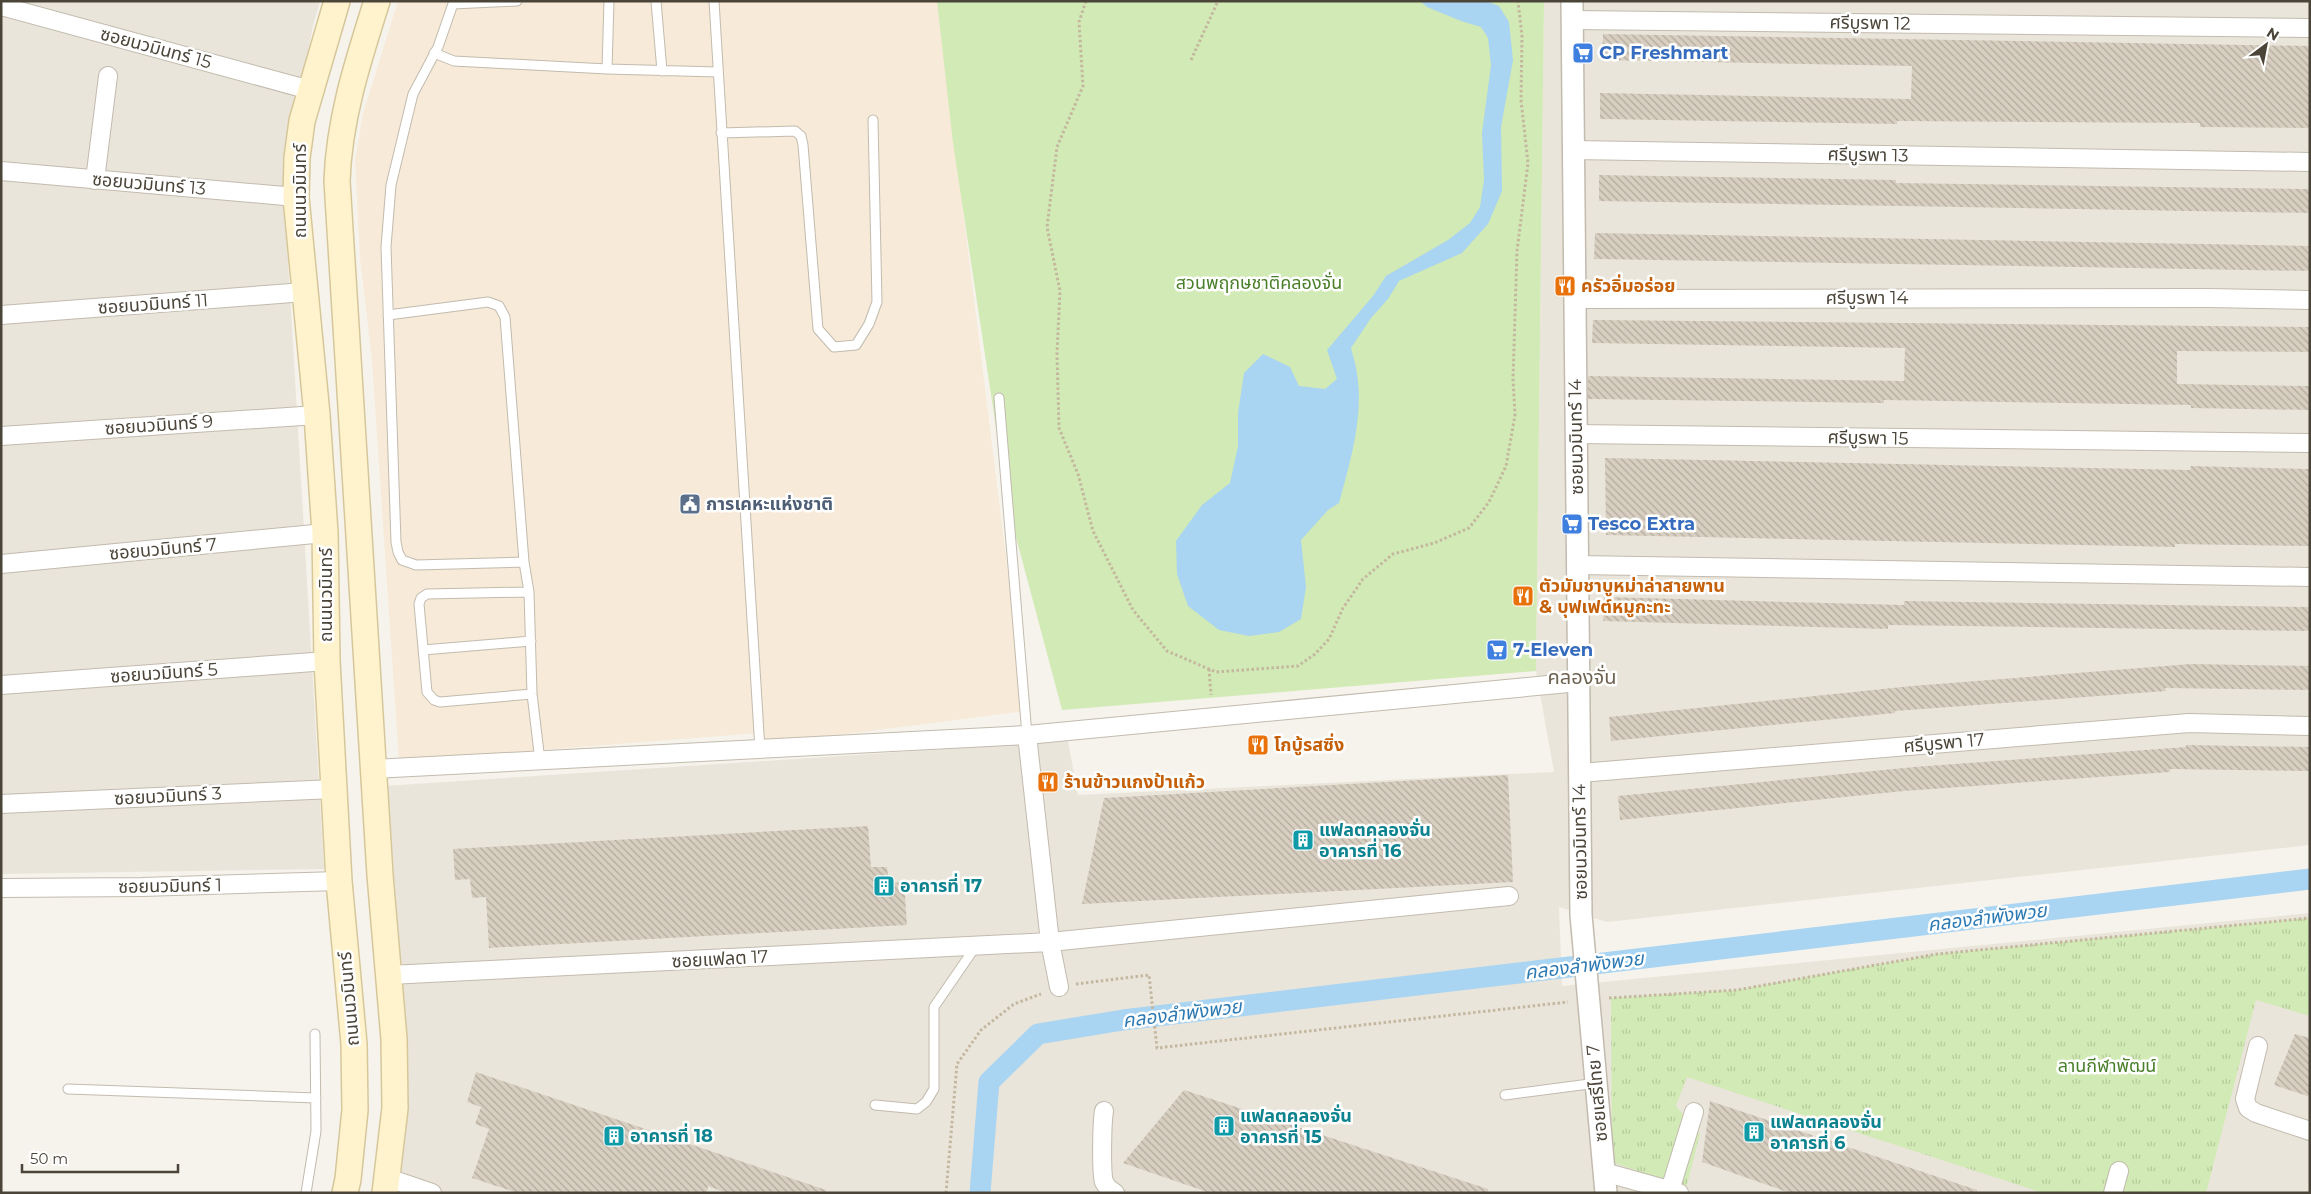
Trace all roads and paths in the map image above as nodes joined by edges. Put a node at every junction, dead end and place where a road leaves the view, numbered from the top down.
1 (337, 1) edge
2 (376, 1) edge
3 (517, 1) edge
4 (609, 1) edge
5 (656, 1) edge
6 (714, 1) edge
7 (1086, 1) edge
8 (1218, 1) edge
9 (1518, 1) edge
10 (453, 2) edge
11 (1, 6) edge
12 (1572, 11) edge
13 (2310, 28) edge
14 (434, 53) junction
15 (1191, 60) dead end
16 (607, 70) junction
17 (662, 71) junction
18 (718, 72) junction
19 (108, 76) dead end
20 (310, 90) junction
21 (873, 120) dead end
22 (721, 133) junction
23 (1573, 150) junction
24 (2310, 162) edge
25 (1, 172) edge
26 (95, 180) junction
27 (296, 197) junction
28 (305, 292) junction
29 (1575, 299) junction
30 (2310, 300) edge
31 (1, 315) edge
32 (388, 315) junction
33 (998, 398) dead end
34 (317, 415) junction
35 (1576, 434) junction
36 (1, 436) edge
37 (2310, 444) edge
38 (326, 533) junction
39 (524, 562) junction
40 (1, 564) edge
41 (1577, 564) junction
42 (2310, 577) edge
43 (529, 592) junction
44 (531, 641) junction
45 (423, 650) junction
46 (327, 661) junction
47 (1209, 669) junction
48 (1579, 682) junction
49 (1, 685) edge
50 (532, 694) junction
51 (1211, 695) dead end
52 (2310, 726) edge
53 (1027, 735) junction
54 (760, 750) junction
55 (540, 761) junction
56 (373, 769) junction
57 (1580, 772) junction
58 (334, 789) junction
59 (1, 804) edge
60 (339, 881) junction
61 (1, 888) edge
62 (1509, 896) dead end
63 (2310, 918) edge
64 (1050, 942) junction
65 (976, 946) junction
66 (389, 975) junction
67 (1059, 986) junction
68 (1587, 996) junction
69 (315, 1034) dead end
70 (2258, 1046) dead end
71 (1597, 1083) junction
72 (68, 1089) dead end
73 (1505, 1095) dead end
74 (316, 1098) junction
75 (875, 1104) dead end
76 (1104, 1111) dead end
77 (1694, 1112) dead end
78 (2310, 1131) edge
79 (2119, 1171) dead end
80 (1605, 1183) edge
81 (387, 1185) edge
82 (1675, 1191) edge
83 (306, 1193) edge
84 (345, 1193) edge
85 (432, 1193) edge
86 (946, 1193) edge
87 (1115, 1193) edge
88 (2113, 1193) edge

1 - 20 main road, ถนนนวมินทร์
2 - 56 main road, ถนนนวมินทร์
3 - 10 lane
4 - 16 lane
5 - 17 lane
6 - 18 lane
7 - 47 path
8 - 15 path
9 - 47 path
10 - 14 lane
11 - 20 street, ซอยนวมินทร์ 15
12 - 13 street, ศรีบูรพา 12
12 - 23 street, ซอยนวมินทร์ 14
14 - 16 lane
14 - 32 lane
16 - 17 lane
17 - 18 lane
18 - 22 lane
19 - 26 street
20 - 27 main road, ถนนนวมินทร์
21 - 22 lane
22 - 54 lane
23 - 24 street, ศรีบูรพา 13
23 - 29 street, ซอยนวมินทร์ 14
25 - 26 street, ซอยนวมินทร์ 13
26 - 27 street, ซอยนวมินทร์ 13
27 - 28 main road, ถนนนวมินทร์
28 - 31 street, ซอยนวมินทร์ 11
28 - 34 main road, ถนนนวมินทร์
29 - 30 street, ศรีบูรพา 14
29 - 35 street, ซอยนวมินทร์ 14
32 - 39 lane
32 - 39 lane
33 - 53 lane
34 - 36 street, ซอยนวมินทร์ 9
34 - 38 main road, ถนนนวมินทร์
35 - 37 street, ศรีบูรพา 15
35 - 41 street, ซอยนวมินทร์ 14
38 - 40 street, ซอยนวมินทร์ 7
38 - 46 main road, ถนนนวมินทร์
39 - 43 lane
41 - 42 street
41 - 48 street, ซอยนวมินทร์ 14
43 - 44 lane
43 - 45 lane
44 - 45 lane
44 - 50 lane
45 - 50 lane
46 - 49 street, ซอยนวมินทร์ 5
46 - 58 main road, ถนนนวมินทร์
47 - 51 path
48 - 53 street
48 - 57 street, ซอยนวมินทร์ 14
50 - 55 lane
52 - 57 street, ศรีบูรพา 17
53 - 54 street
53 - 64 street
54 - 55 street
55 - 56 street
56 - 66 main road, ถนนนวมินทร์
57 - 68 street, ซอยนวมินทร์ 14
58 - 59 street, ซอยนวมินทร์ 3
58 - 60 main road, ถนนนวมินทร์
60 - 61 street, ซอยนวมินทร์ 1
60 - 84 main road, ถนนนวมินทร์
62 - 64 street, ซอยแฟลต 17
63 - 68 path
64 - 65 street, ซอยแฟลต 17
64 - 67 street
65 - 66 street, ซอยแฟลต 17
65 - 75 lane
66 - 81 main road, ถนนนวมินทร์
67 - 68 path
67 - 86 path
68 - 71 street, ซอยเสรีไทย 7
69 - 74 lane
70 - 78 street
71 - 73 lane
71 - 80 street, ซอยเสรีไทย 7
72 - 74 lane
74 - 83 lane
76 - 87 street
77 - 82 street
79 - 88 street
80 - 82 street
81 - 85 street

